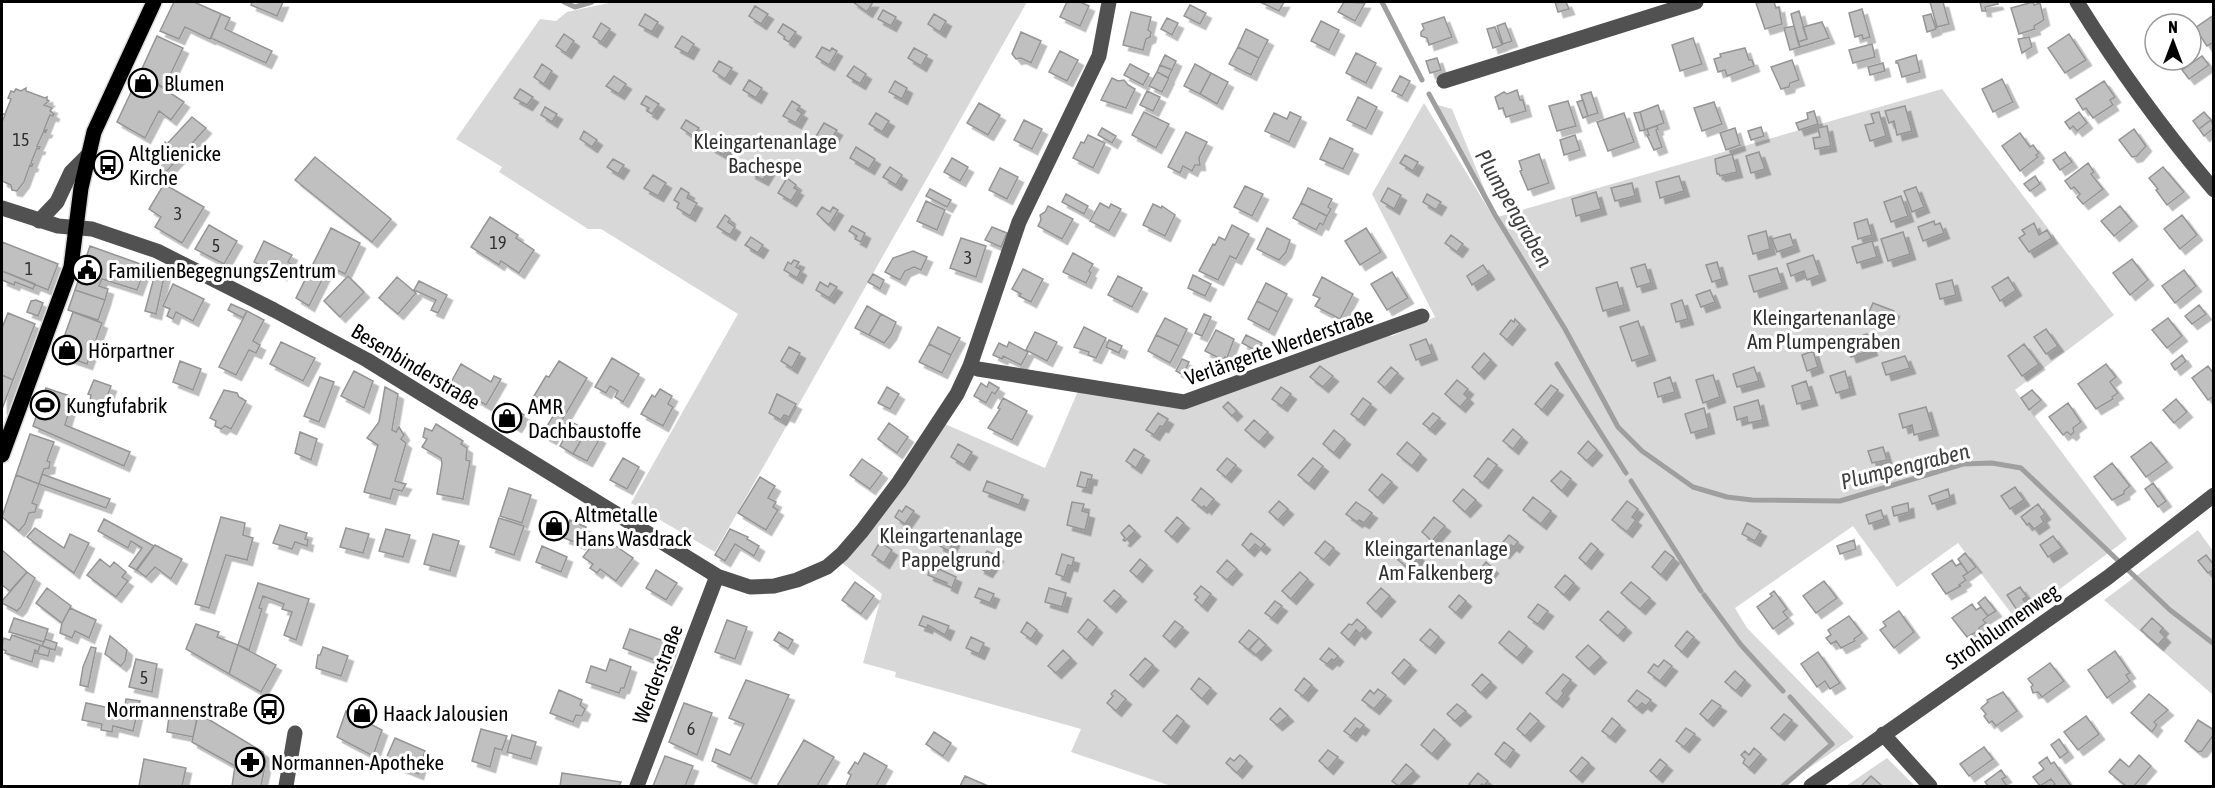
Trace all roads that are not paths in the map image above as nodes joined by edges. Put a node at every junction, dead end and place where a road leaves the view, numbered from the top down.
1 (154, 2) edge
2 (1109, 2) edge
3 (1696, 2) edge
4 (2077, 2) edge
5 (1444, 81) dead end
6 (87, 156) junction
7 (2214, 190) edge
8 (2, 208) edge
9 (39, 221) junction
10 (76, 228) junction
11 (1422, 316) dead end
12 (970, 366) junction
13 (2, 455) edge
14 (2214, 495) edge
15 (717, 576) junction
16 (295, 733) dead end
17 (1883, 734) junction
18 (286, 786) edge
19 (637, 786) edge
20 (1811, 786) edge
21 (1930, 786) edge

1 - 6 main road
2 - 12 street
3 - 5 street
4 - 7 street
6 - 9 street
6 - 10 main road
8 - 9 street, Besenbinderstraße
9 - 10 street, Besenbinderstraße
10 - 13 main road
10 - 15 street, Besenbinderstraße
11 - 12 street, Verlängerte Werderstraße
12 - 15 street
14 - 17 street, Strohblumenweg
15 - 19 street, Werderstraße
16 - 18 street
17 - 20 street, Strohblumenweg
17 - 21 street

